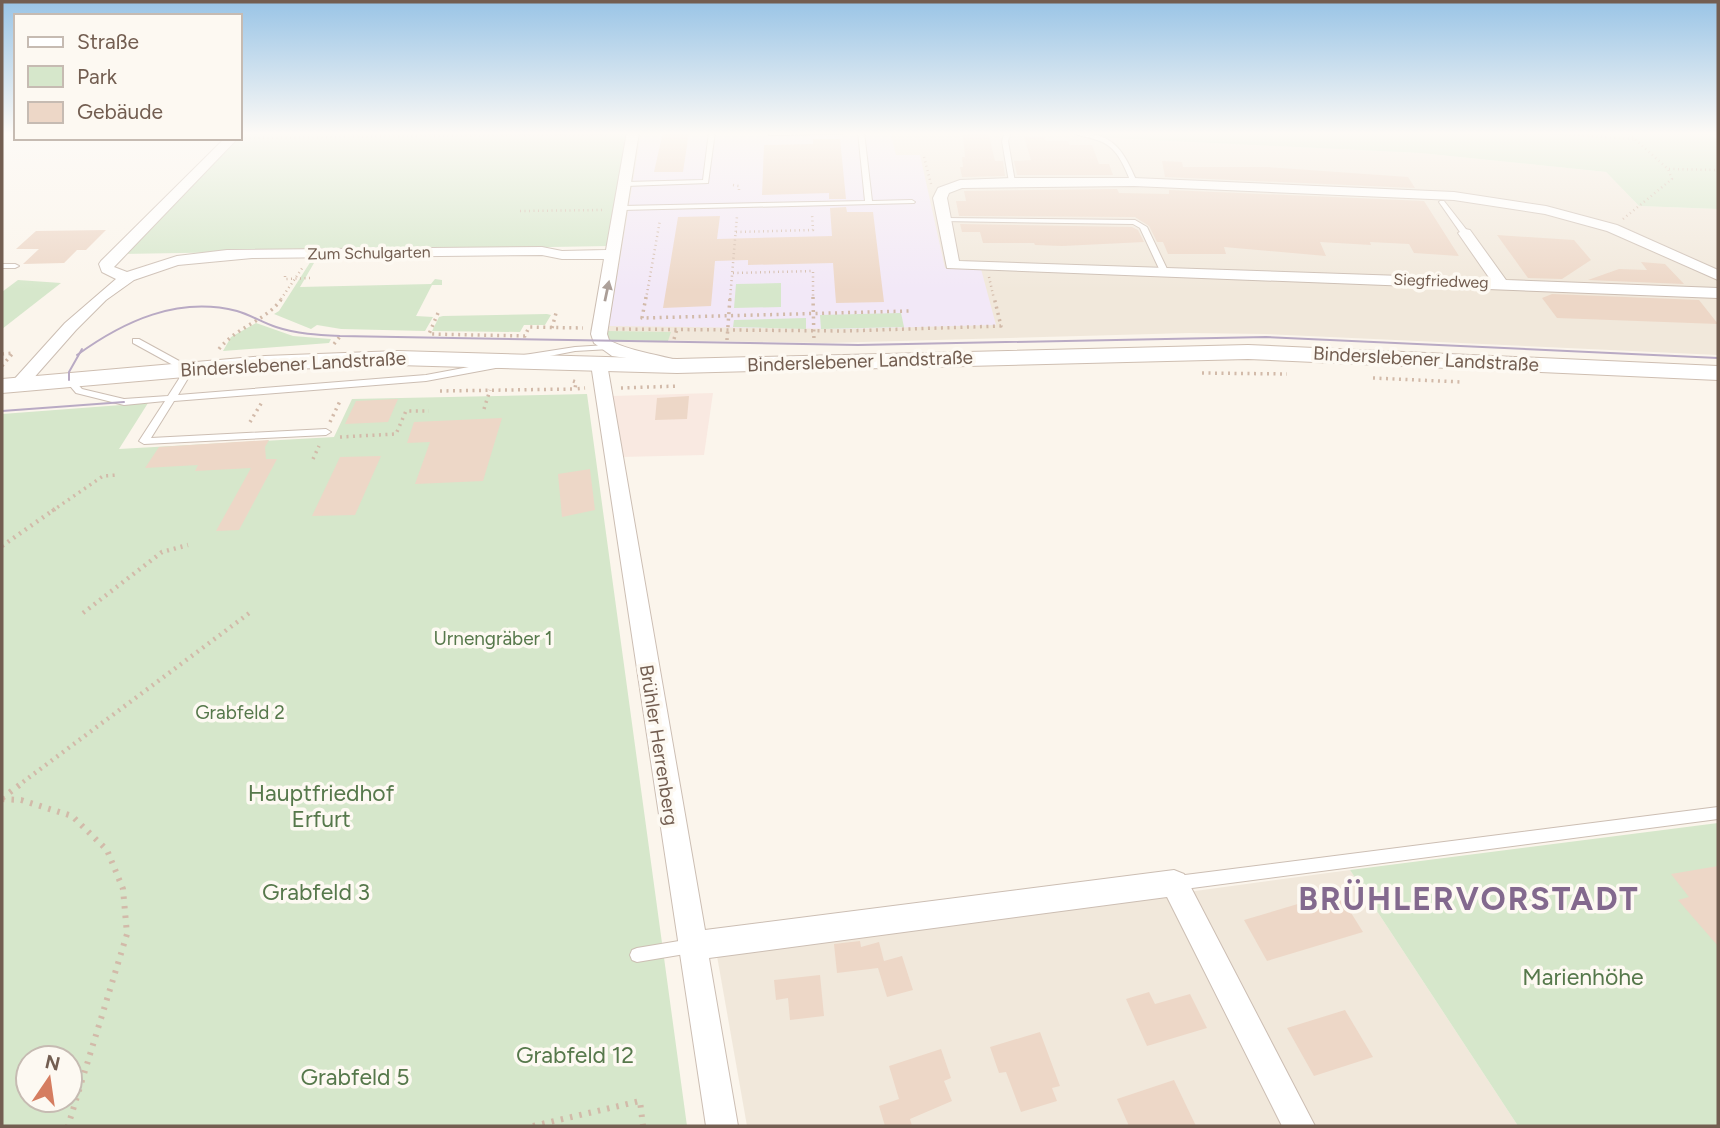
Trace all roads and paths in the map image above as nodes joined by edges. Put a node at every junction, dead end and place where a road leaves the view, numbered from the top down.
1 (626, 184) edge
2 (185, 185) edge
3 (733, 185) dead end
4 (868, 185) edge
5 (933, 185) edge
6 (962, 185) edge
7 (1199, 185) edge
8 (1665, 185) edge
9 (943, 191) junction
10 (870, 202) junction
11 (912, 202) dead end
12 (1442, 202) dead end
13 (812, 204) junction
14 (738, 205) junction
15 (662, 207) junction
16 (622, 209) junction
17 (520, 211) dead end
18 (944, 220) junction
19 (1612, 228) junction
20 (736, 232) junction
21 (1465, 233) joint
22 (311, 254) junction
23 (614, 254) junction
24 (2, 266) edge
25 (15, 266) dead end
26 (986, 266) junction
27 (1164, 271) junction
28 (733, 273) junction
29 (285, 276) dead end
30 (1718, 276) edge
31 (127, 278) junction
32 (295, 278) junction
33 (311, 278) dead end
34 (1501, 284) junction
35 (1718, 293) edge
36 (909, 310) dead end
37 (438, 313) dead end
38 (556, 313) dead end
39 (814, 313) junction
40 (730, 316) junction
41 (552, 328) junction
42 (677, 329) junction
43 (728, 330) junction
44 (815, 331) junction
45 (342, 334) dead end
46 (674, 340) dead end
47 (727, 340) dead end
48 (135, 341) dead end
49 (814, 342) dead end
50 (334, 344) dead end
51 (602, 345) junction
52 (216, 353) dead end
53 (2, 354) edge
54 (506, 360) junction
55 (189, 370) junction
56 (1196, 373) dead end
57 (1718, 373) edge
58 (1294, 374) dead end
59 (1365, 377) dead end
60 (69, 380) junction
61 (1470, 382) dead end
62 (6, 383) edge
63 (575, 388) dead end
64 (490, 390) junction
65 (435, 391) dead end
66 (173, 395) junction
67 (484, 409) dead end
68 (429, 411) dead end
69 (330, 434) joint
70 (117, 475) dead end
71 (188, 545) dead end
72 (2, 546) edge
73 (252, 611) dead end
74 (83, 612) dead end
75 (2, 799) edge
76 (1718, 813) edge
77 (1174, 883) junction
78 (691, 946) junction
79 (637, 955) dead end
80 (68, 1126) edge
81 (533, 1126) edge
82 (643, 1126) edge
83 (722, 1126) edge
84 (1299, 1126) edge

1 - 16 street
2 - 31 street
3 - 14 path
4 - 10 lane
5 - 9 path
6 - 9 street
7 - 19 street
8 - 19 path
9 - 18 street
10 - 11 lane
10 - 13 lane
12 - 21 lane
13 - 14 lane
13 - 20 path
14 - 15 lane
14 - 20 path
15 - 16 lane
15 - 40 path
16 - 17 path
16 - 23 street
18 - 26 street, Siegfriedweg
18 - 27 lane
19 - 30 street
20 - 28 path
21 - 34 street
22 - 23 street, Zum Schulgarten
22 - 31 street, Zum Schulgarten
22 - 32 path
51 -> 23 street
24 - 25 lane
26 - 27 street, Siegfriedweg
26 - 44 path
27 - 34 street, Siegfriedweg
28 - 39 path
28 - 40 path
29 - 32 path
31 - 62 street, Zum Schulgarten
32 - 33 path
32 - 52 path
34 - 35 street, Siegfriedweg
36 - 39 path
37 - 41 path
38 - 41 path
39 - 40 path
39 - 44 path
40 - 43 path
41 - 51 path
42 - 43 path
42 - 46 path
42 - 51 path
43 - 44 path
43 - 47 path
44 - 49 path
45 - 50 path
48 - 55 lane
51 - 54 main road, Binderslebener Landstraße
51 - 57 main road, Binderslebener Landstraße
51 - 78 street, Brühler Herrenberg
53 - 62 path
54 - 55 main road, Binderslebener Landstraße
54 - 66 lane
54 - 66 lane
55 - 60 main road, Binderslebener Landstraße
55 - 66 lane
56 - 58 path
59 - 61 path
60 - 62 main road, Binderslebener Landstraße
60 - 66 lane
63 - 64 path
64 - 65 path
64 - 67 path
66 - 69 lane
68 - 69 path
70 - 72 path
71 - 74 path
73 - 75 path
75 - 80 path
76 - 77 lane
77 - 78 street
77 - 84 street
78 - 79 lane
78 - 83 street, Brühler Herrenberg
81 - 82 path

